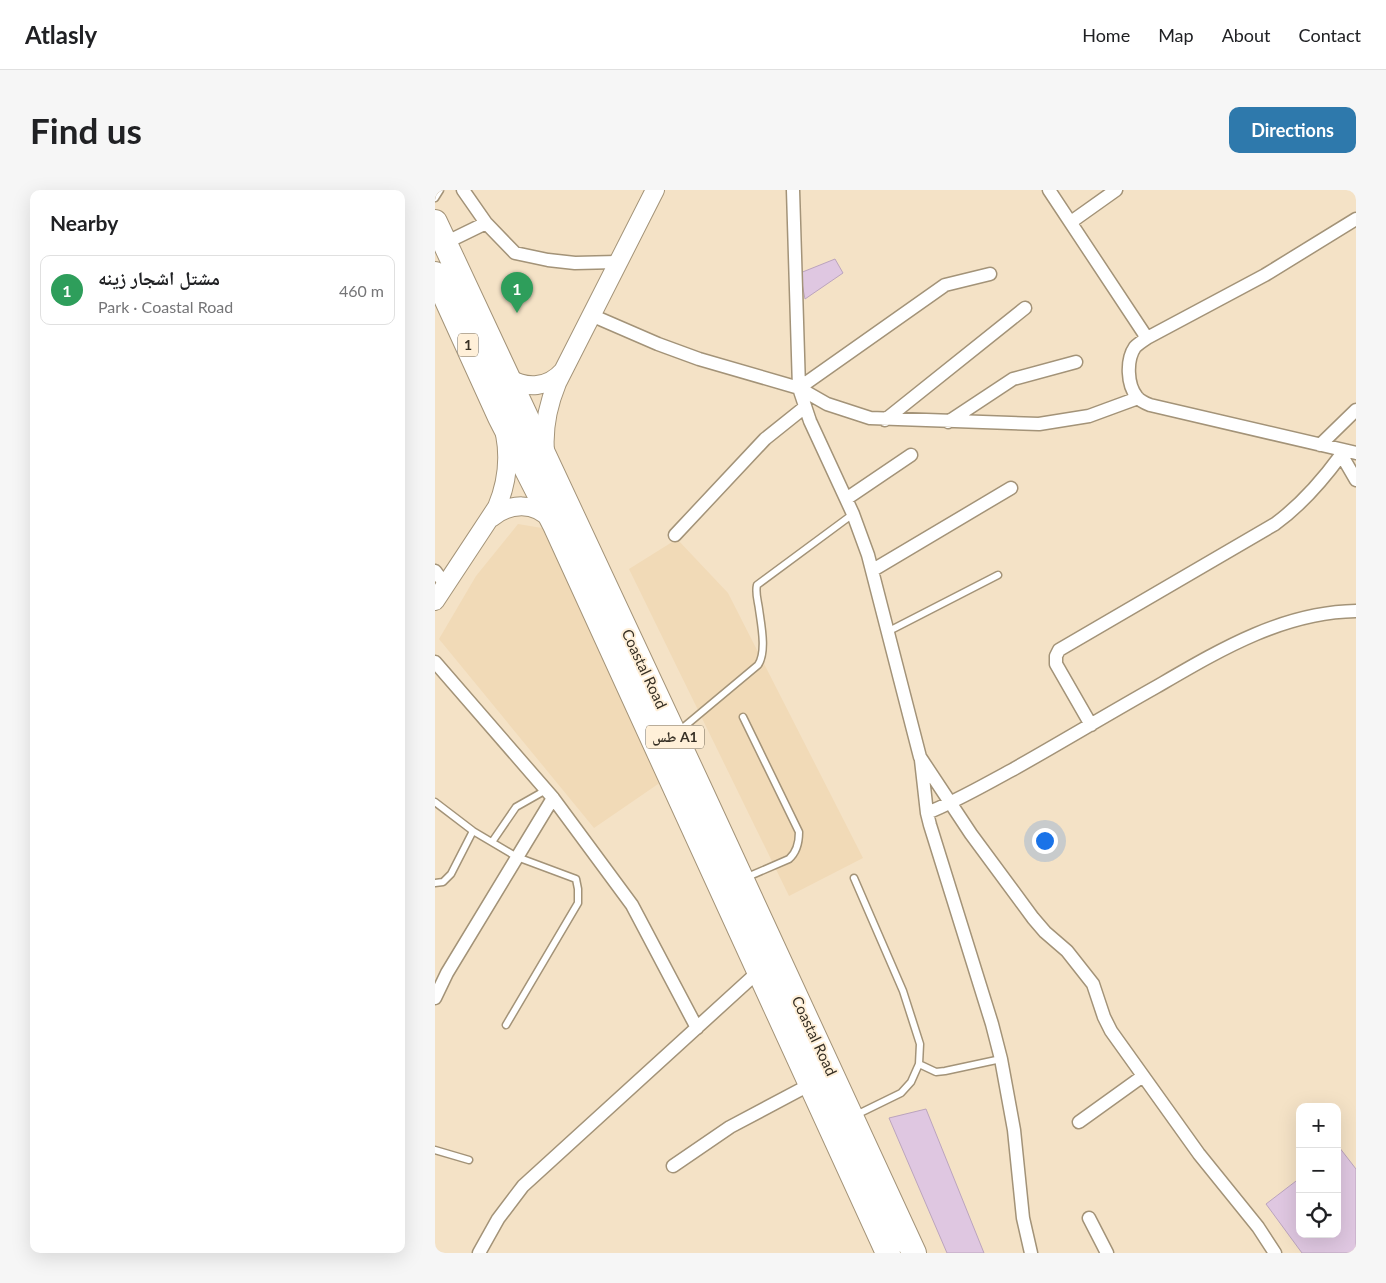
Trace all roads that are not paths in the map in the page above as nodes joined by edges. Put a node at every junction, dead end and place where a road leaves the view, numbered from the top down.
1 (440, 190) edge
2 (463, 190) edge
3 (655, 190) edge
4 (793, 190) edge
5 (1049, 190) edge
6 (1116, 190) edge
7 (435, 198) edge
8 (1356, 219) edge
9 (435, 222) edge
10 (1071, 222) junction
11 (485, 223) junction
12 (445, 243) junction
13 (617, 262) junction
14 (990, 274) dead end
15 (438, 287) edge
16 (1025, 308) dead end
17 (591, 315) junction
18 (1147, 338) junction
19 (1076, 362) dead end
20 (565, 369) junction
21 (508, 378) junction
22 (799, 388) junction
23 (1138, 398) junction
24 (805, 407) junction
25 (1356, 410) edge
26 (499, 417) junction
27 (885, 420) junction
28 (948, 422) junction
29 (1320, 445) junction
30 (1340, 452) junction
31 (1356, 453) edge
32 (911, 455) dead end
33 (545, 458) junction
34 (1356, 480) edge
35 (1011, 488) dead end
36 (845, 499) junction
37 (853, 514) junction
38 (490, 518) junction
39 (555, 525) junction
40 (675, 535) dead end
41 (873, 570) junction
42 (998, 575) dead end
43 (440, 578) edge
44 (435, 601) edge
45 (1356, 611) edge
46 (889, 631) junction
47 (435, 662) edge
48 (743, 717) dead end
49 (1091, 724) junction
50 (674, 735) junction
51 (920, 757) junction
52 (549, 794) junction
53 (435, 802) edge
54 (950, 804) junction
55 (927, 813) junction
56 (473, 831) junction
57 (492, 842) junction
58 (517, 857) junction
59 (854, 878) dead end
60 (741, 879) junction
61 (435, 883) edge
62 (759, 972) junction
63 (435, 998) edge
64 (506, 1025) dead end
65 (697, 1028) junction
66 (1001, 1059) junction
67 (919, 1064) junction
68 (1143, 1076) junction
69 (811, 1084) junction
70 (852, 1117) junction
71 (1079, 1122) dead end
72 (435, 1150) edge
73 (469, 1160) dead end
74 (673, 1166) dead end
75 (1089, 1218) dead end
76 (479, 1253) edge
77 (888, 1253) edge
78 (914, 1253) edge
79 (1031, 1253) edge
80 (1107, 1253) edge
81 (1275, 1253) edge

1 - 7 lane
2 - 11 street
3 - 13 main road
4 - 22 street
5 - 10 street
6 - 10 street
8 - 18 street
9 - 12 highway, Coastal Road / طس A1
10 - 18 street
11 - 12 street
11 - 13 street
12 - 21 highway, Coastal Road / طس A1
13 - 17 main road
14 - 22 street
15 - 26 highway, Coastal Road / 1
16 - 27 street
17 - 20 main road
17 - 22 street
18 - 23 street
19 - 28 street
20 - 21 main road
20 - 33 main road
21 - 33 highway, Coastal Road / طس A1
22 - 24 street
22 - 27 street
23 - 28 street
23 - 29 street
24 - 36 street
24 - 40 street
25 - 29 street
26 - 38 main road
26 - 39 highway, Coastal Road / طس A1
27 - 28 street
29 - 30 street
30 - 31 street
30 - 34 street
30 - 49 street
32 - 36 street
33 - 50 highway, Coastal Road / طس A1
35 - 41 street
36 - 37 street
37 - 41 street
37 - 50 lane
38 - 39 main road
38 - 43 main road
39 - 62 highway, Coastal Road / طس A1
41 - 46 street
42 - 46 lane
43 - 44 main road
45 - 49 street
46 - 51 street
47 - 52 street
48 - 60 lane
49 - 54 street
50 - 60 highway, Coastal Road / طس A1
51 - 54 street
51 - 55 street
52 - 57 lane
52 - 58 street
52 - 65 street
53 - 56 lane
54 - 55 street
54 - 68 street
55 - 66 street
56 - 57 lane
56 - 61 lane
57 - 58 lane
58 - 63 street
58 - 64 lane
59 - 67 lane
60 - 70 highway, Coastal Road / طس A1
62 - 65 street
62 - 69 highway, Coastal Road / طس A1
65 - 76 street
66 - 67 lane
66 - 79 street
67 - 70 lane
68 - 71 street
68 - 81 street
69 - 74 street
69 - 77 highway, Coastal Road / طس A1
70 - 78 highway, Coastal Road / طس A1
72 - 73 lane
75 - 80 street

